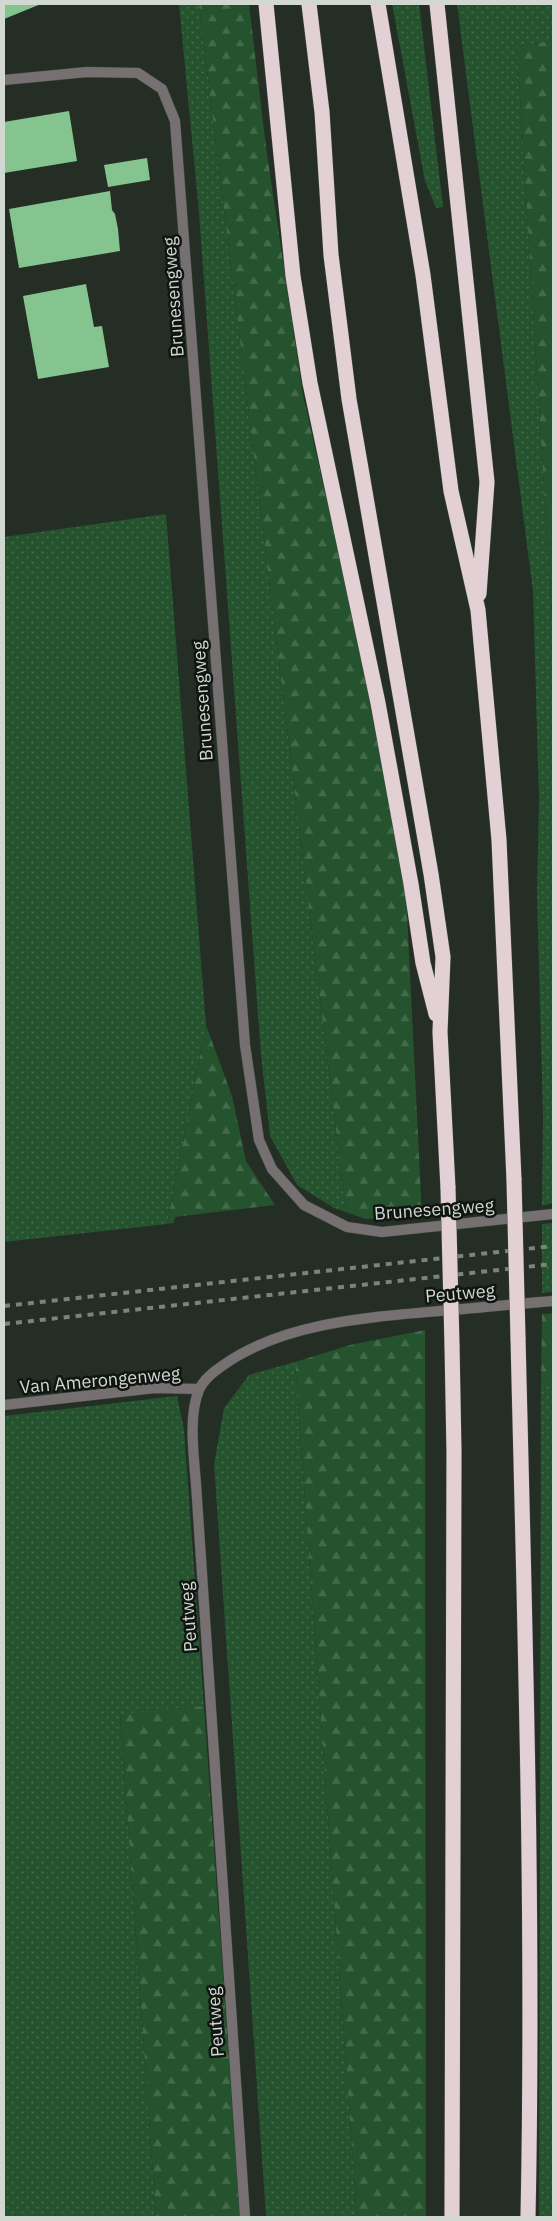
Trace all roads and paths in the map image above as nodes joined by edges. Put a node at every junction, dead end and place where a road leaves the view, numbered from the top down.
1 (266, 4) edge
2 (309, 4) edge
3 (378, 4) edge
4 (437, 4) edge
5 (4, 80) edge
6 (478, 610) junction
7 (440, 1032) junction
8 (553, 1214) edge
9 (553, 1301) edge
10 (199, 1389) junction
11 (4, 1405) edge
12 (245, 2217) edge
13 (452, 2217) edge
14 (528, 2217) edge

1 - 7 highway
2 - 7 highway
3 - 6 highway
4 - 6 highway
5 - 8 street, Brunesengweg
6 - 14 highway, bridge
7 - 13 highway, bridge
9 - 10 street, Peutweg
10 - 11 street, Van Amerongenweg
10 - 12 street, Peutweg

